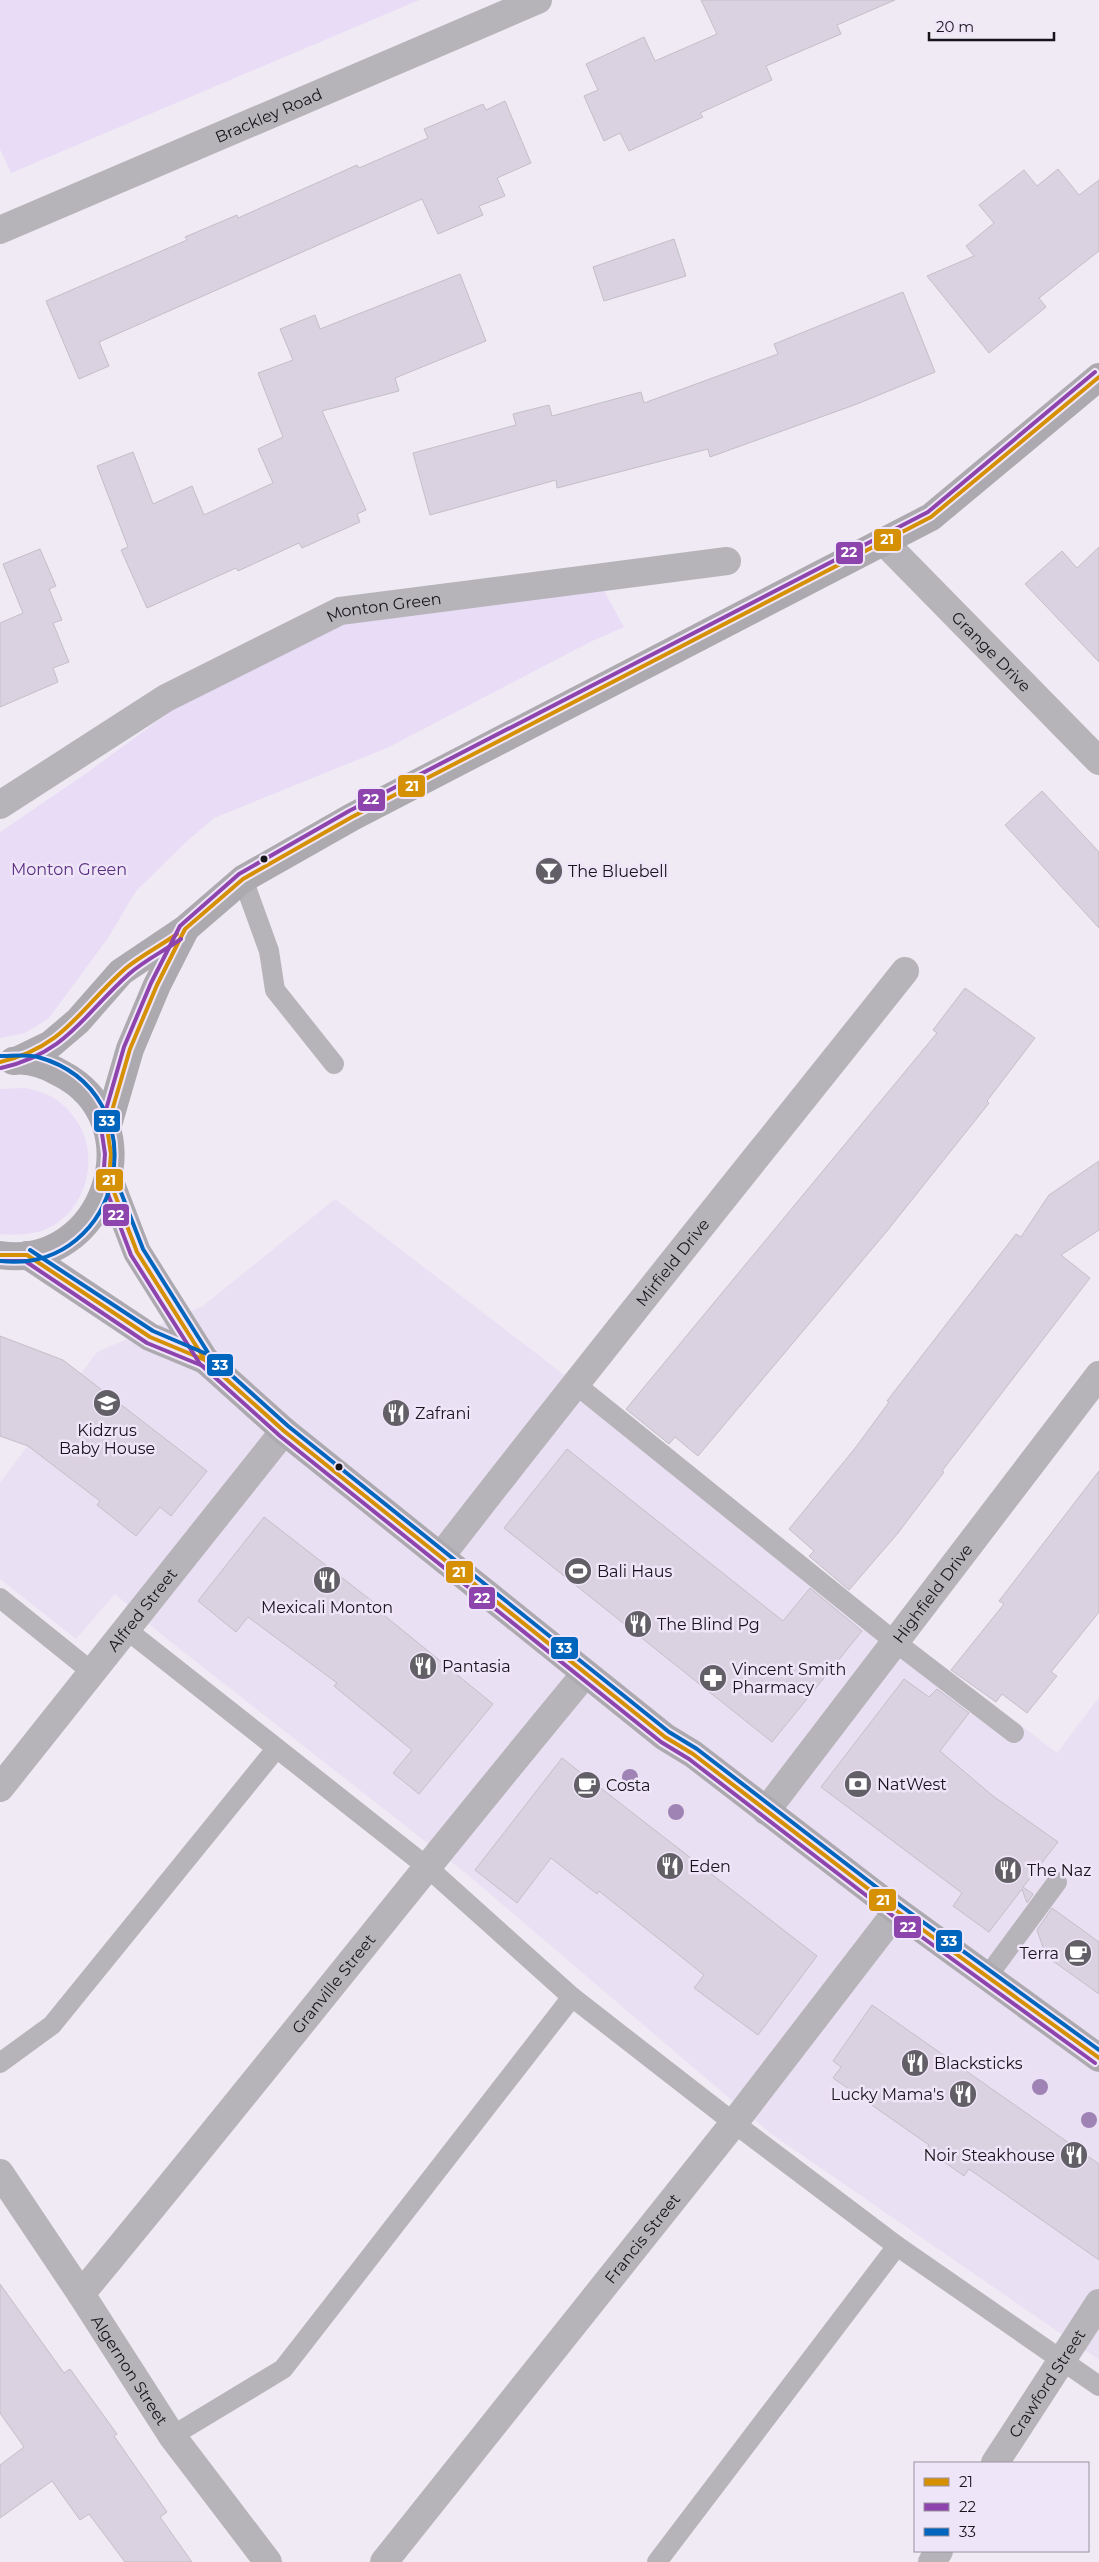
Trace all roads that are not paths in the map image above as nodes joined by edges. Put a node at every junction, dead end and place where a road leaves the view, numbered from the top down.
1 (538, 0) edge
2 (0, 230) edge
3 (1099, 377) edge
4 (886, 543) junction
5 (727, 561) dead end
6 (1099, 761) edge
7 (0, 805) edge
8 (243, 879) junction
9 (185, 929) junction
10 (905, 971) dead end
11 (9, 1061) edge
12 (334, 1064) dead end
13 (107, 1128) junction
14 (109, 1180) junction
15 (0, 1255) edge
16 (27, 1255) junction
17 (205, 1360) junction
18 (1099, 1375) edge
19 (574, 1383) junction
20 (284, 1431) junction
21 (441, 1556) junction
22 (0, 1598) edge
23 (127, 1630) junction
24 (894, 1641) junction
25 (92, 1672) junction
26 (585, 1674) junction
27 (1014, 1733) dead end
28 (276, 1749) junction
29 (0, 1788) edge
30 (766, 1811) junction
31 (426, 1866) junction
32 (1057, 1882) dead end
33 (897, 1911) junction
34 (987, 1977) junction
35 (572, 1997) junction
36 (1099, 2058) edge
37 (0, 2064) edge
38 (734, 2123) junction
39 (0, 2173) edge
40 (897, 2246) junction
41 (81, 2294) junction
42 (1099, 2303) edge
43 (1062, 2360) junction
44 (1099, 2386) edge
45 (172, 2436) junction
46 (997, 2462) edge
47 (268, 2562) edge
48 (384, 2562) edge
49 (657, 2562) edge

1 - 2 street, Brackley Road
3 - 4 main road
4 - 6 street, Grange Drive
4 - 8 main road
5 - 7 street, Monton Green
8 - 9 main road
8 - 12 lane
9 - 11 main road
9 - 13 main road
10 - 19 street, Mirfield Drive
11 - 13 main road
13 - 14 main road
14 - 16 main road
14 - 17 main road
15 - 16 main road
16 - 17 main road
17 - 20 main road
18 - 24 street, Highfield Drive
19 - 21 street, Mirfield Drive
19 - 24 lane
20 - 21 main road
20 - 23 street, Alfred Street
21 - 26 main road
22 - 25 lane
23 - 25 street, Alfred Street
23 - 28 lane
24 - 27 lane
24 - 30 street, Highfield Drive
25 - 29 street, Alfred Street
26 - 30 main road
26 - 31 street, Granville Street
28 - 31 lane
28 - 37 lane
30 - 33 main road
31 - 35 lane
31 - 41 street, Granville Street
32 - 34 lane
33 - 34 main road
33 - 38 street, Francis Street
34 - 36 main road
35 - 38 lane
35 - 45 lane
38 - 40 lane
38 - 48 street, Francis Street
39 - 41 street, Algernon Street
40 - 43 lane
40 - 49 lane
41 - 45 street, Algernon Street
42 - 43 street, Crawford Street
43 - 44 lane
43 - 46 street, Crawford Street
45 - 47 street, Algernon Street

